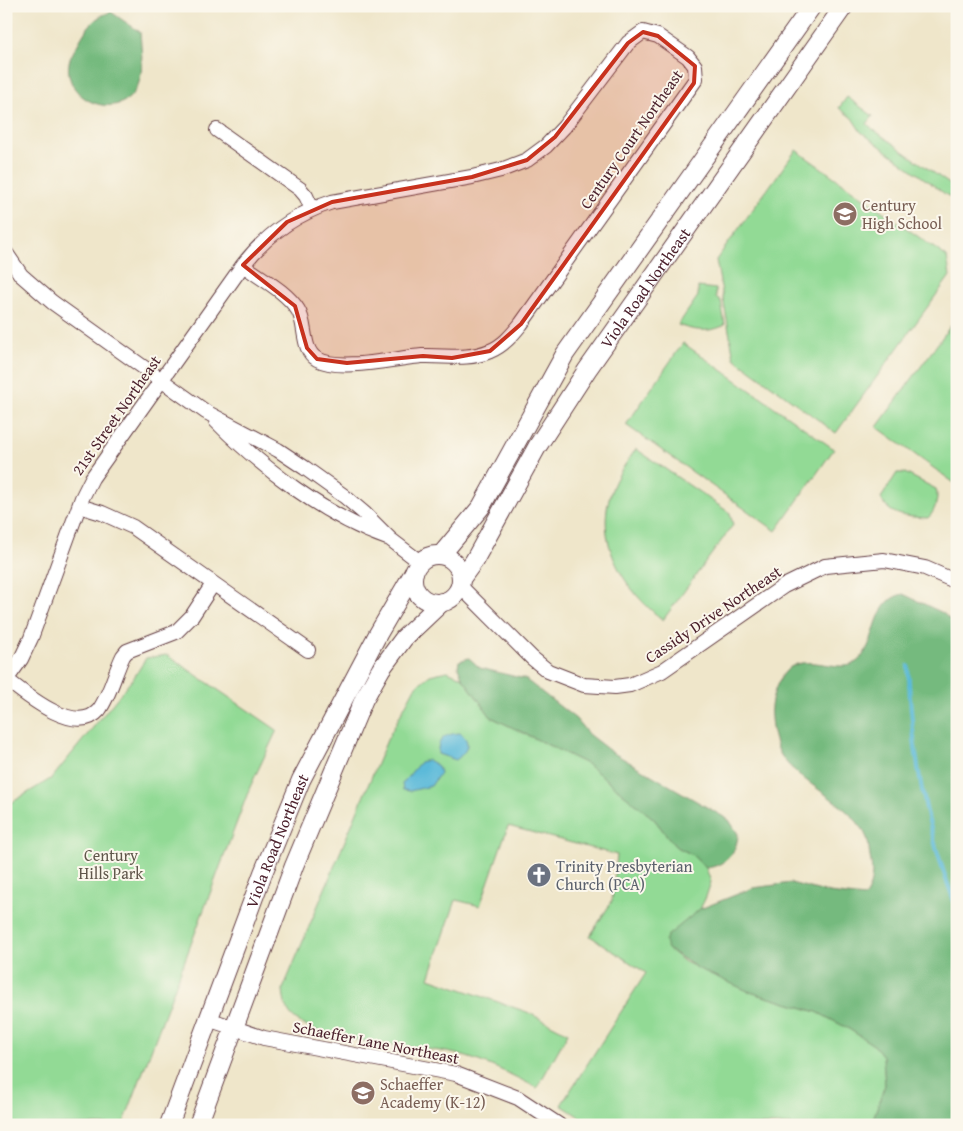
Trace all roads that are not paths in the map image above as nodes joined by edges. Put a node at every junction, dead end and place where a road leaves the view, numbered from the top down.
1 (812, 6) edge
2 (844, 6) edge
3 (217, 130) dead end
4 (312, 209) junction
5 (6, 253) edge
6 (243, 264) junction
7 (160, 380) junction
8 (206, 412) junction
9 (79, 506) junction
10 (390, 539) junction
11 (441, 555) junction
12 (417, 567) junction
13 (957, 582) edge
14 (461, 583) junction
15 (213, 584) junction
16 (442, 602) junction
17 (308, 650) dead end
18 (6, 680) edge
19 (208, 1019) junction
20 (234, 1029) junction
21 (169, 1125) edge
22 (198, 1125) edge
23 (559, 1125) edge

1 - 11 main road, Viola Road Northeast
2 - 14 main road, Viola Road Northeast
3 - 4 street
4 - 6 street, 21st Street Northeast
4 - 6 street, Century Court Northeast
5 - 7 street
6 - 7 street, 21st Street Northeast
7 - 8 street
7 - 9 street, 21st Street Northeast
8 - 10 street
8 - 10 street
9 - 15 street
9 - 18 street, 21st Street Northeast
10 - 12 street
11 - 12 main road
11 - 14 main road
12 - 16 main road
12 - 19 main road, Viola Road Northeast
13 - 14 street, Cassidy Drive Northeast
14 - 16 main road
15 - 17 street
15 - 18 street
16 - 20 main road, Viola Road Northeast
19 - 20 street, Schaeffer Lane Northeast
19 - 21 main road, Viola Road Northeast
20 - 22 main road, Viola Road Northeast
20 - 23 street, Schaeffer Lane Northeast

